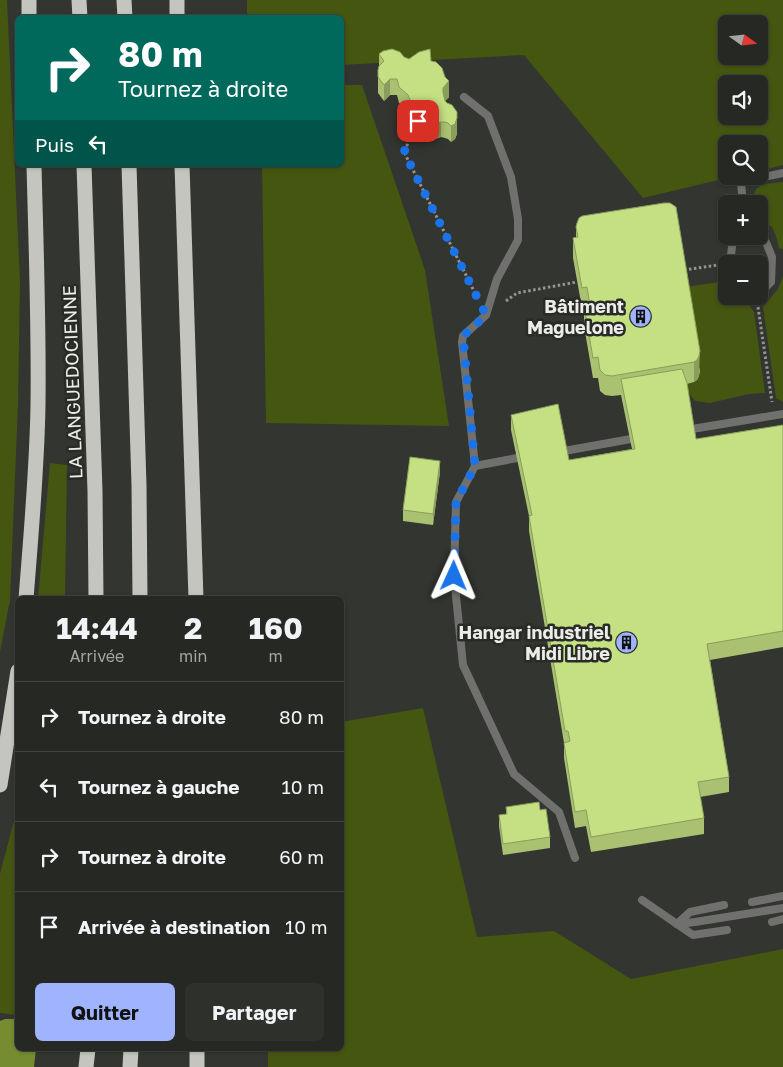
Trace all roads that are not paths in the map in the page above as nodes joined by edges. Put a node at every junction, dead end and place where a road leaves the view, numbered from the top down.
1 (29, 0) edge
2 (79, 0) edge
3 (124, 0) edge
4 (177, 0) edge
5 (30, 15) edge
6 (80, 15) edge
7 (125, 15) edge
8 (177, 15) edge
9 (464, 97) dead end
10 (34, 167) edge
11 (84, 167) edge
12 (129, 167) edge
13 (182, 167) edge
14 (783, 173) edge
15 (742, 195) edge
16 (768, 245) edge
17 (768, 285) edge
18 (783, 414) edge
19 (692, 429) edge
20 (631, 439) edge
21 (564, 450) edge
22 (517, 458) edge
23 (475, 466) junction
24 (26, 596) edge
25 (96, 596) edge
26 (140, 596) edge
27 (196, 596) edge
28 (15, 691) edge
29 (0, 786) edge
30 (575, 858) dead end
31 (783, 896) edge
32 (642, 900) dead end
33 (752, 902) dead end
34 (724, 905) dead end
35 (783, 908) edge
36 (783, 919) edge
37 (772, 922) dead end
38 (677, 924) junction
39 (727, 930) dead end
40 (88, 1051) edge
41 (131, 1051) edge
42 (197, 1051) edge
43 (86, 1067) edge
44 (130, 1067) edge
45 (197, 1067) edge

1 - 5 highway
2 - 6 highway
3 - 7 highway
4 - 8 highway
9 - 23 lane
10 - 24 highway
11 - 25 highway, LA LANGUEDOCIENNE
12 - 26 highway
13 - 27 highway
14 - 15 lane
16 - 17 lane
18 - 19 lane
20 - 21 lane
22 - 23 lane
23 - 30 lane
28 - 29 highway
31 - 33 lane
32 - 38 lane
34 - 38 lane
35 - 38 lane
36 - 37 lane
38 - 39 lane
40 - 43 highway
41 - 44 highway
42 - 45 highway

